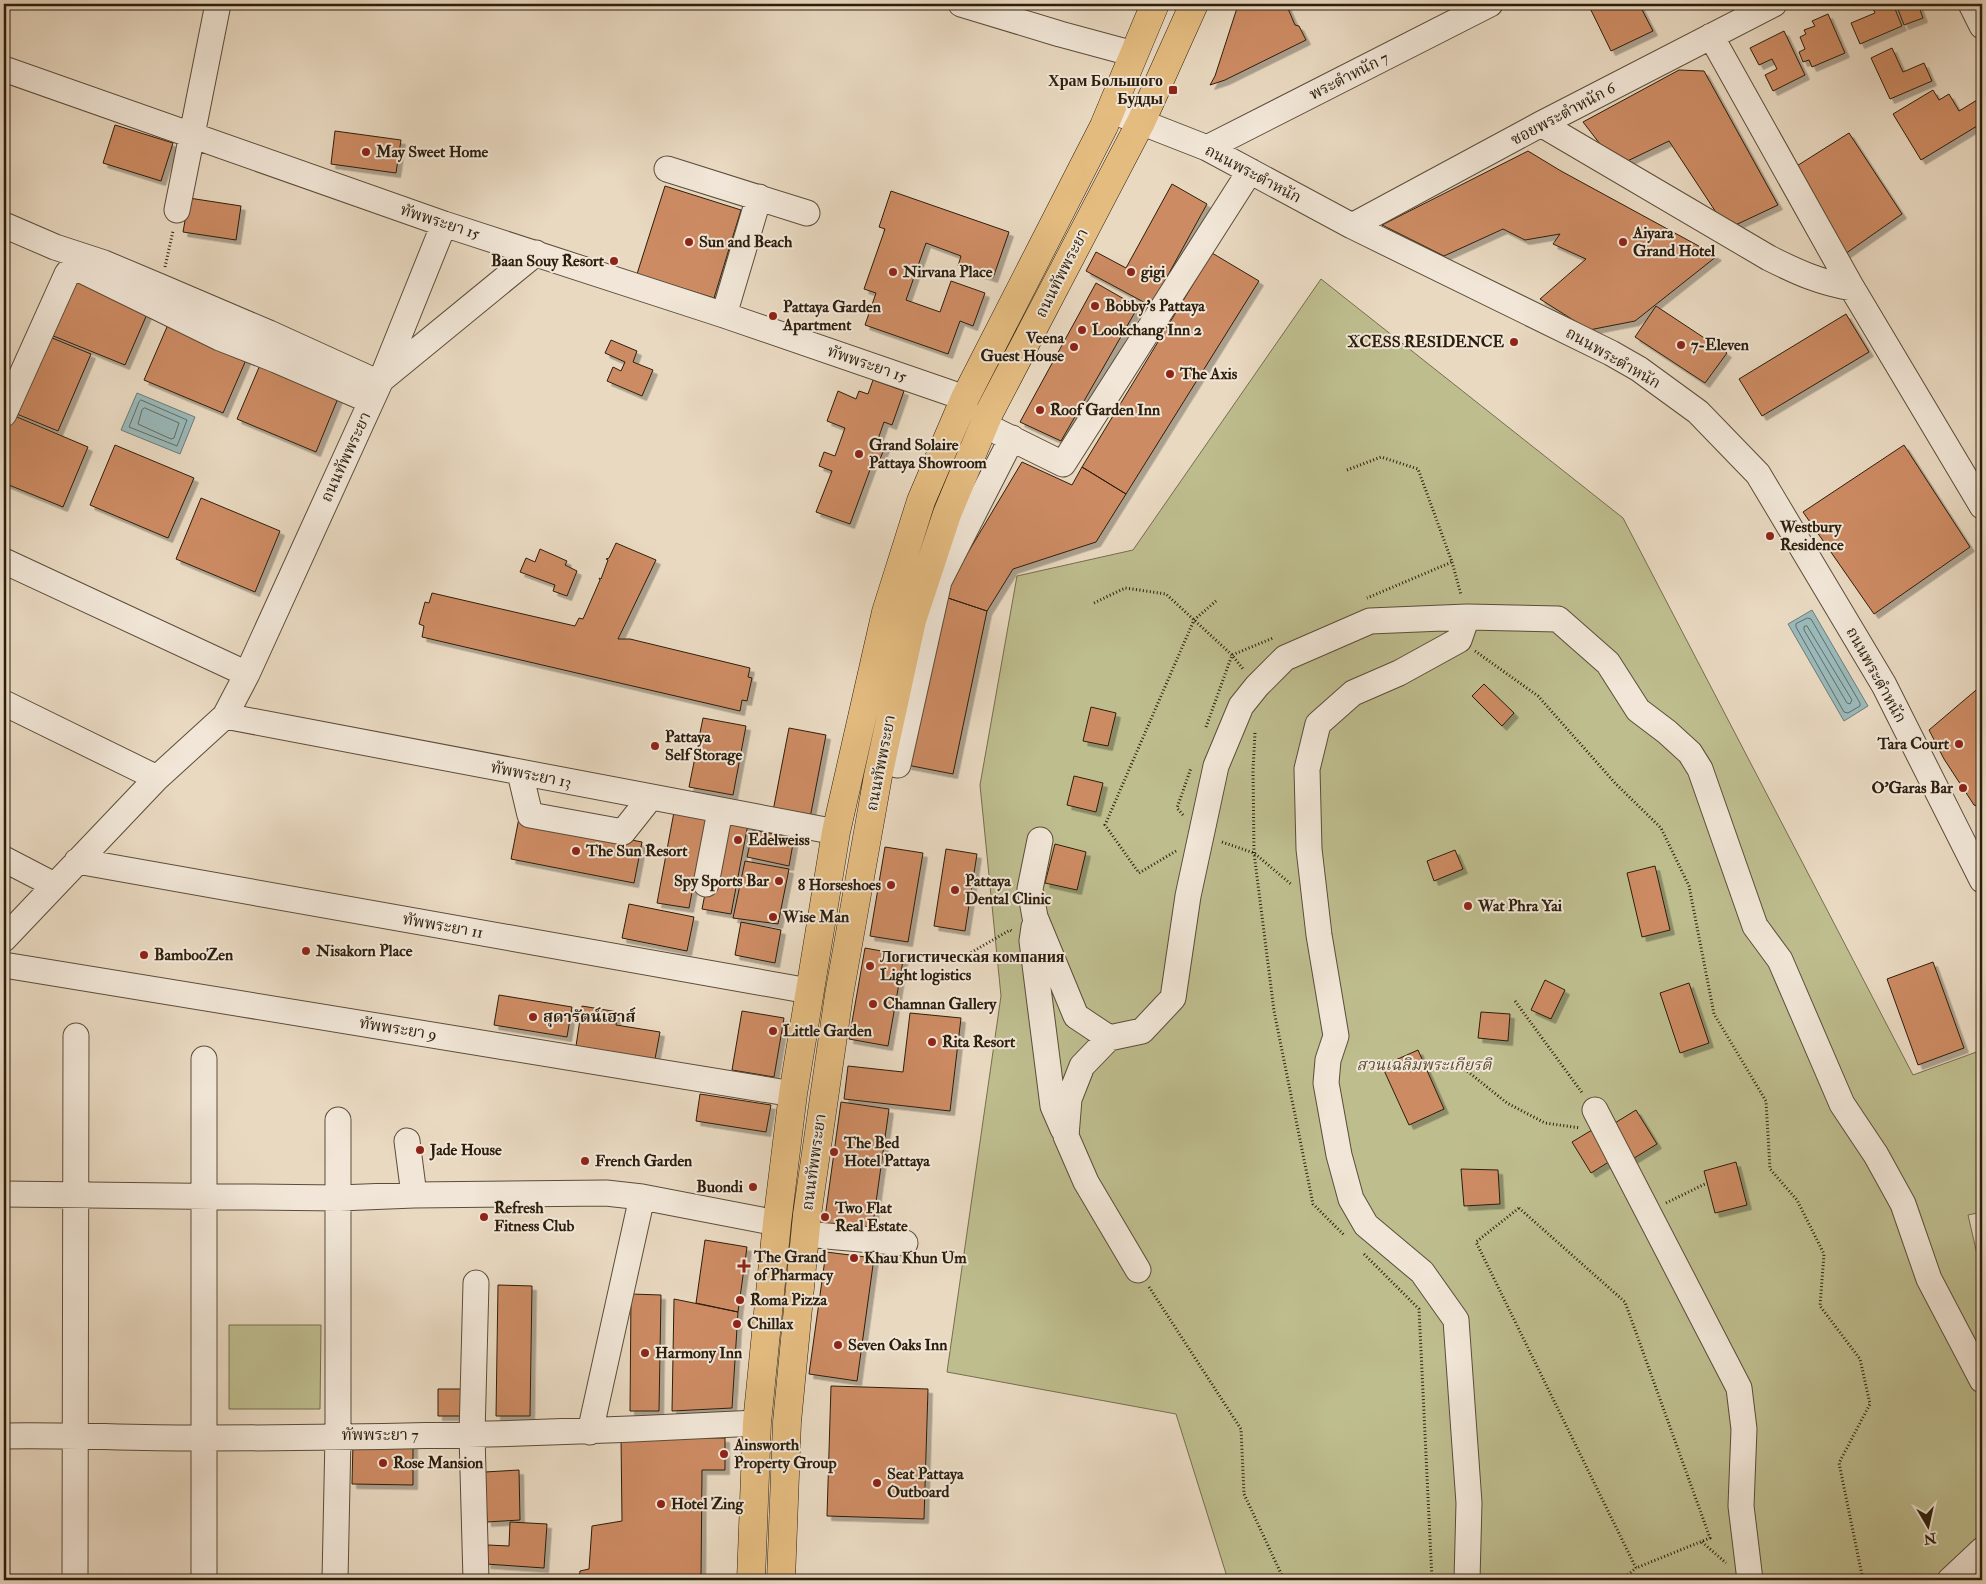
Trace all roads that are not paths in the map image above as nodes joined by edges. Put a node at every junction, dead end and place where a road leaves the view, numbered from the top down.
1 (218, 4) edge
2 (960, 4) edge
3 (1155, 4) edge
4 (1490, 4) edge
5 (1774, 4) edge
6 (1971, 4) edge
7 (1196, 6) edge
8 (1982, 26) edge
9 (1711, 36) junction
10 (1134, 54) junction
11 (4, 69) edge
12 (1110, 110) junction
13 (1140, 122) junction
14 (1541, 124) junction
15 (192, 136) junction
16 (1207, 148) junction
17 (667, 169) dead end
18 (1250, 171) junction
19 (759, 197) junction
20 (177, 210) road end
21 (808, 213) dead end
22 (444, 224) junction
23 (4, 225) edge
24 (1352, 226) junction
25 (536, 253) junction
26 (1852, 288) junction
27 (724, 315) junction
28 (377, 388) junction
29 (964, 398) junction
30 (4, 414) edge
31 (984, 425) junction
32 (1012, 438) junction
33 (1982, 506) edge
34 (4, 561) edge
35 (1463, 629) junction
36 (247, 674) junction
37 (4, 703) edge
38 (225, 716) junction
39 (881, 761) junction
40 (520, 773) junction
41 (157, 778) junction
42 (650, 798) junction
43 (720, 811) junction
44 (836, 832) junction
45 (1040, 840) dead end
46 (4, 859) edge
47 (77, 861) junction
48 (1982, 880) edge
49 (706, 884) dead end
50 (54, 885) junction
51 (1035, 917) junction
52 (4, 939) edge
53 (4, 965) edge
54 (809, 991) junction
55 (76, 1036) dead end
56 (1108, 1038) junction
57 (204, 1059) dead end
58 (793, 1094) junction
59 (1598, 1117) road end
60 (338, 1120) dead end
61 (1066, 1136) junction
62 (407, 1141) dead end
63 (4, 1194) edge
64 (75, 1194) junction
65 (414, 1195) junction
66 (204, 1196) junction
67 (642, 1197) junction
68 (339, 1198) junction
69 (777, 1223) junction
70 (805, 1234) junction
71 (905, 1243) dead end
72 (1138, 1270) road end
73 (476, 1283) dead end
74 (1982, 1380) edge
75 (757, 1423) junction
76 (590, 1432) junction
77 (76, 1435) junction
78 (472, 1435) junction
79 (4, 1436) edge
80 (338, 1436) junction
81 (204, 1438) junction
82 (1982, 1550) edge
83 (75, 1580) edge
84 (204, 1580) edge
85 (335, 1580) edge
86 (476, 1580) edge
87 (751, 1580) edge
88 (780, 1580) edge
89 (1467, 1580) edge
90 (1750, 1580) edge
91 (1950, 1580) edge

1 - 15 street
2 - 10 street
3 - 10 main road, ถนนทัพพระยา
4 - 16 street, พระตำหนัก 7
5 - 9 street, ซอยพระตำหนัก 6
6 - 8 street
7 - 13 main road, ถนนทัพพระยา
9 - 14 street, ซอยพระตำหนัก 6
9 - 26 street
10 - 12 main road, ถนนทัพพระยา
11 - 15 street, ทัพพระยา 15
12 - 13 street, ถนนพระตำหนัก
12 - 29 main road, ถนนทัพพระยา
13 - 16 street, ถนนพระตำหนัก
13 - 31 main road, ถนนทัพพระยา
14 - 24 street, ซอยพระตำหนัก 6
14 - 26 street
15 - 20 street
15 - 22 street, ทัพพระยา 15
16 - 18 street, ถนนพระตำหนัก
17 - 19 street
18 - 24 street, ถนนพระตำหนัก
18 - 32 street
19 - 21 street
19 - 27 street
22 - 25 street, ทัพพระยา 15
22 - 28 street
23 - 28 street
24 - 48 street, ถนนพระตำหนัก
25 - 27 street, ทัพพระยา 15
25 - 28 street, ถนนทัพพระยา
26 - 33 street
27 - 29 street, ทัพพระยา 15
28 - 30 street
28 - 36 street, ถนนทัพพระยา
29 - 44 main road, ถนนทัพพระยา
31 - 32 street
31 - 39 main road, ถนนทัพพระยา
32 - 39 street
34 - 36 street
35 - 56 street
35 - 74 street
35 - 89 street
36 - 38 street, ถนนทัพพระยา
37 - 41 street
38 - 40 street, ทัพพระยา 13
38 - 41 street, ถนนทัพพระยา
39 - 70 main road, ถนนทัพพระยา
40 - 42 street, ทัพพระยา 13
40 - 42 street
41 - 47 street, ถนนทัพพระยา
42 - 43 street, ทัพพระยา 13
43 - 44 street, ทัพพระยา 13
43 - 49 street
44 - 54 main road, ถนนทัพพระยา
45 - 51 street
46 - 50 street
47 - 50 street, ถนนทัพพระยา
47 - 54 street, ทัพพระยา 11
50 - 52 street, ถนนทัพพระยา
51 - 56 street
51 - 61 street
53 - 58 street, ทัพพระยา 9
54 - 58 main road, ถนนทัพพระยา
55 - 64 street
56 - 61 street
57 - 66 street
58 - 69 main road, ถนนทัพพระยา
59 - 90 street
60 - 68 street
61 - 72 street
62 - 65 street
63 - 64 street
64 - 66 street
64 - 77 street
65 - 67 street
65 - 68 street
66 - 68 street
66 - 81 street
67 - 69 street
67 - 76 street
68 - 80 street
69 - 75 main road, ถนนทัพพระยา
70 - 71 street
70 - 88 main road, ถนนทัพพระยา
73 - 78 street
75 - 76 street, ทัพพระยา 7
75 - 87 main road, ถนนทัพพระยา
76 - 78 street, ทัพพระยา 7
77 - 79 street, ทัพพระยา 7
77 - 81 street, ทัพพระยา 7
77 - 83 street
78 - 80 street, ทัพพระยา 7
78 - 86 street
80 - 81 street, ทัพพระยา 7
80 - 85 street
81 - 84 street
82 - 91 street

